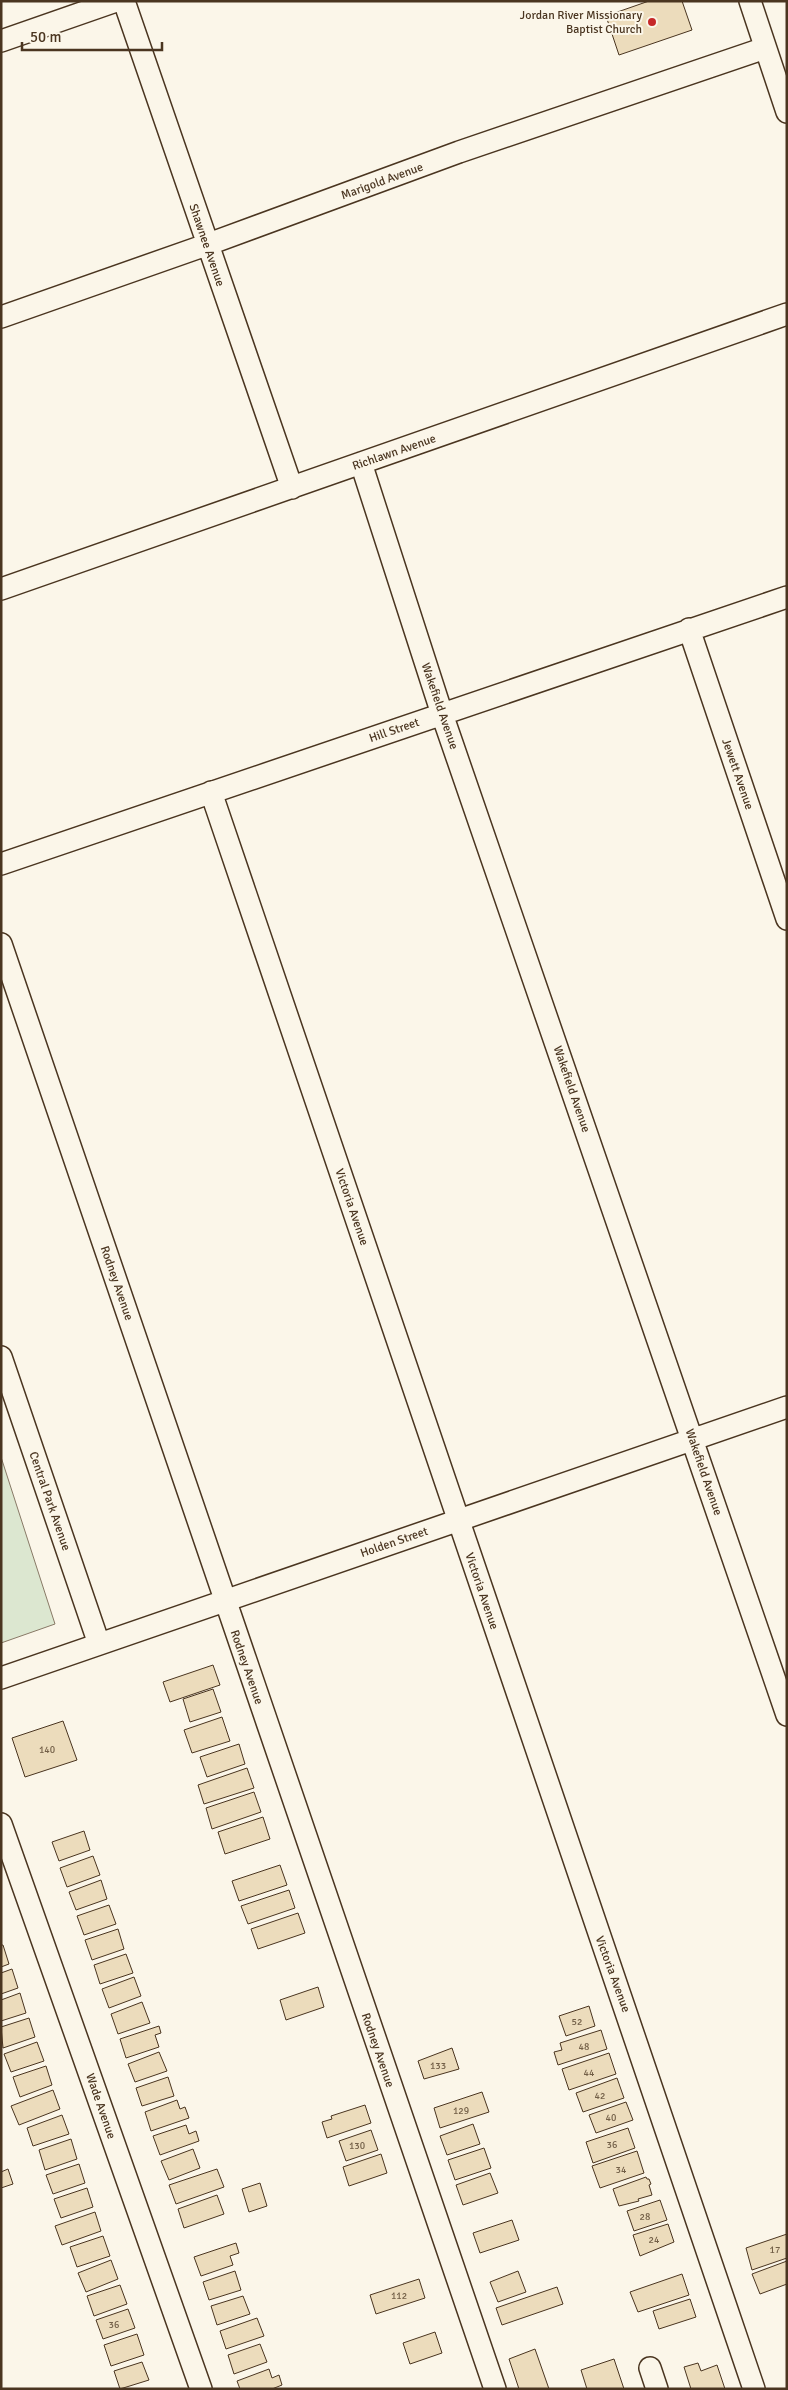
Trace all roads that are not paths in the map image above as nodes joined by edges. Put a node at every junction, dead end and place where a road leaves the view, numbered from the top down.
1 (116, 1) edge
2 (124, 1) edge
3 (750, 1) edge
4 (1, 41) edge
5 (764, 48) junction
6 (787, 112) edge
7 (206, 245) junction
8 (787, 314) edge
9 (1, 317) edge
10 (361, 463) junction
11 (292, 488) junction
12 (1, 589) edge
13 (787, 597) edge
14 (689, 629) junction
15 (442, 714) junction
16 (211, 792) junction
17 (1, 864) edge
18 (787, 919) edge
19 (1, 944) edge
20 (1, 1357) edge
21 (787, 1407) edge
22 (693, 1439) junction
23 (458, 1520) junction
24 (225, 1601) junction
25 (99, 1644) junction
26 (1, 1678) edge
27 (787, 1715) edge
28 (1, 1824) edge
29 (650, 2368) dead end
30 (201, 2389) edge
31 (495, 2389) edge
32 (656, 2389) edge
33 (754, 2389) edge

1 - 4 street
2 - 7 street, Shawnee Avenue
3 - 5 street
5 - 6 street
5 - 7 street, Marigold Avenue
7 - 9 street, Marigold Avenue
7 - 11 street, Shawnee Avenue
8 - 10 street, Richlawn Avenue
10 - 11 street, Richlawn Avenue
10 - 15 street, Wakefield Avenue
11 - 12 street, Richlawn Avenue
13 - 14 street, Hill Street
14 - 15 street, Hill Street
14 - 18 street, Jewett Avenue
15 - 16 street, Hill Street
15 - 22 street, Wakefield Avenue
16 - 17 street, Hill Street
16 - 23 street, Victoria Avenue
19 - 24 street, Rodney Avenue
20 - 25 street, Central Park Avenue
21 - 22 street, Holden Street
22 - 23 street, Holden Street
22 - 27 street, Wakefield Avenue
23 - 24 street, Holden Street
23 - 33 street, Victoria Avenue
24 - 25 street, Holden Street
24 - 31 street, Rodney Avenue
25 - 26 street, Holden Street
28 - 30 street, Wade Avenue
29 - 32 street

